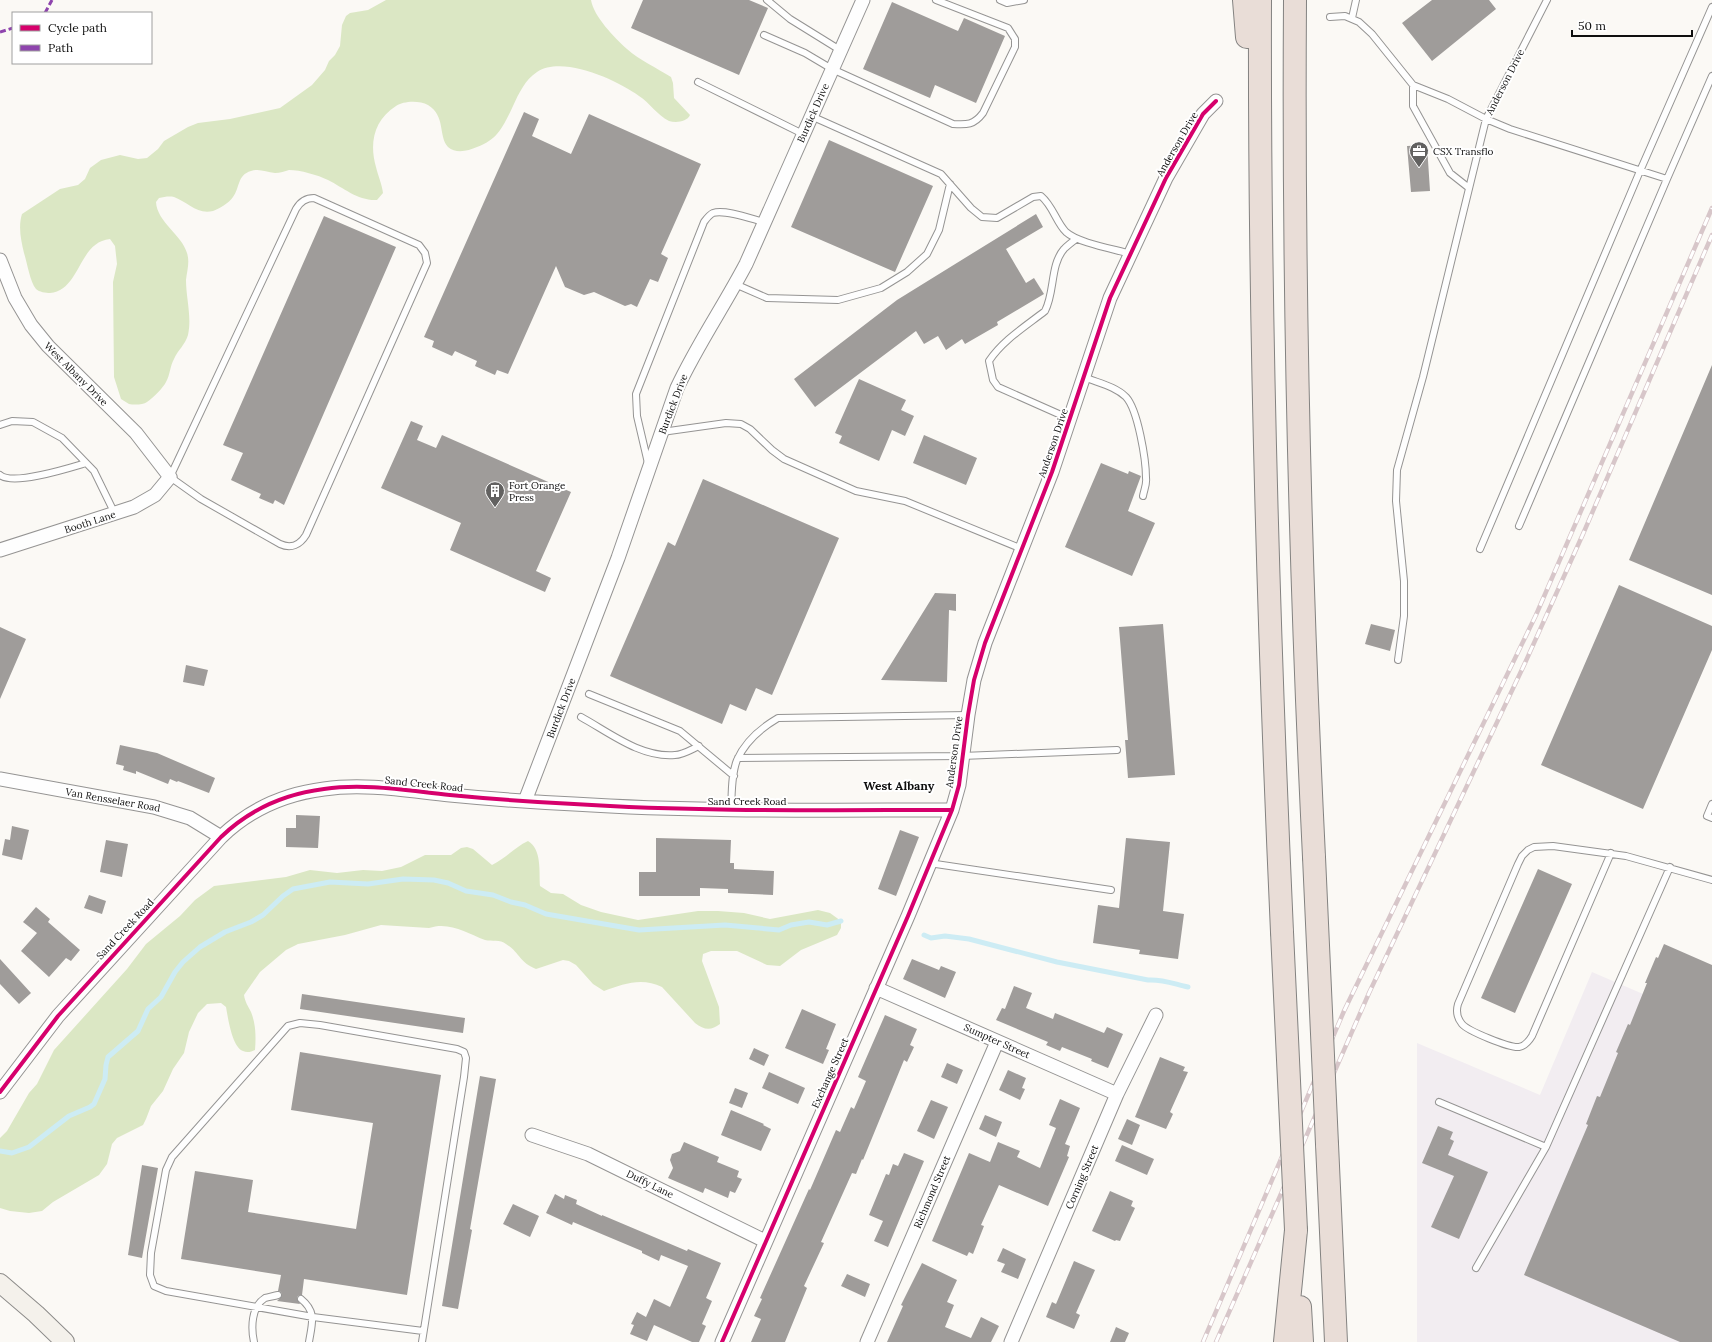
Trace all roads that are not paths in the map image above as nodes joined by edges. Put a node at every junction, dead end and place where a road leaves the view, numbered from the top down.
1 (768, 0) edge
2 (862, 0) edge
3 (936, 0) edge
4 (1000, 0) edge
5 (1024, 0) edge
6 (1244, 0) edge
7 (1260, 0) edge
8 (1295, 0) edge
9 (1356, 0) edge
10 (1547, 0) edge
11 (1712, 7) edge
12 (1330, 17) dead end
13 (1352, 18) junction
14 (764, 35) dead end
15 (840, 50) junction
16 (832, 69) junction
17 (1712, 76) edge
18 (698, 82) dead end
19 (1413, 85) junction
20 (1216, 101) dead end
21 (811, 116) junction
22 (1486, 119) junction
23 (804, 134) junction
24 (1640, 171) junction
25 (1667, 179) junction
26 (950, 184) junction
27 (1470, 188) junction
28 (1261, 206) junction
29 (764, 222) junction
30 (1076, 239) junction
31 (1131, 254) junction
32 (0, 260) edge
33 (735, 284) junction
34 (1084, 378) junction
35 (1070, 419) junction
36 (0, 425) edge
37 (662, 432) junction
38 (86, 463) junction
39 (649, 468) junction
40 (0, 475) edge
41 (170, 477) junction
42 (1144, 496) dead end
43 (115, 514) junction
44 (1519, 526) dead end
45 (1022, 549) junction
46 (1480, 549) dead end
47 (0, 550) edge
48 (1398, 660) dead end
49 (589, 694) dead end
50 (968, 715) junction
51 (581, 717) dead end
52 (698, 746) junction
53 (1117, 750) dead end
54 (962, 756) junction
55 (738, 758) junction
56 (734, 776) junction
57 (0, 779) edge
58 (525, 801) junction
59 (1712, 804) edge
60 (731, 810) junction
61 (952, 810) junction
62 (1712, 818) edge
63 (221, 837) junction
64 (1611, 853) junction
65 (929, 863) junction
66 (1670, 867) junction
67 (1712, 880) edge
68 (1111, 890) dead end
69 (876, 988) junction
70 (1156, 1015) dead end
71 (997, 1042) junction
72 (4, 1080) edge
73 (0, 1092) edge
74 (1117, 1094) junction
75 (1439, 1102) dead end
76 (532, 1135) dead end
77 (1546, 1147) junction
78 (1296, 1230) junction
79 (765, 1241) junction
80 (1476, 1268) dead end
81 (1333, 1282) junction
82 (0, 1283) edge
83 (278, 1295) dead end
84 (301, 1299) dead end
85 (256, 1308) junction
86 (313, 1317) junction
87 (423, 1331) junction
88 (65, 1342) edge
89 (254, 1342) edge
90 (309, 1342) edge
91 (422, 1342) edge
92 (722, 1342) edge
93 (867, 1342) edge
94 (1011, 1342) edge
95 (1285, 1342) edge
96 (1302, 1342) edge
97 (1336, 1342) edge
98 (1340, 1342) edge

1 - 15 lane
2 - 15 street, Burdick Drive
3 - 16 lane
4 - 5 lane
6 - 28 highway
7 - 28 highway
8 - 81 highway, bridge
9 - 13 lane
10 - 22 lane, Anderson Drive
11 - 24 lane
12 - 13 lane
13 - 19 lane, Anderson Drive
14 - 16 lane
15 - 16 street, Burdick Drive
16 - 21 street, Burdick Drive
17 - 25 lane
18 - 23 lane
19 - 22 lane, Anderson Drive
19 - 27 lane
20 - 31 street, Anderson Drive
21 - 23 street, Burdick Drive
21 - 26 lane
22 - 24 lane
22 - 27 lane
23 - 29 street, Burdick Drive
24 - 25 lane
24 - 46 lane
25 - 44 lane
26 - 30 lane
26 - 33 lane
27 - 48 lane
28 - 78 highway, bridge
29 - 33 street, Burdick Drive
29 - 39 lane
30 - 31 lane
30 - 35 lane
31 - 34 street, Anderson Drive
32 - 41 street, West Albany Drive
33 - 37 street, Burdick Drive
34 - 35 street, Anderson Drive
34 - 42 lane
35 - 45 street, Anderson Drive
36 - 38 lane
37 - 39 street, Burdick Drive
37 - 45 lane
38 - 40 lane
38 - 43 lane
39 - 58 street, Burdick Drive
41 - 41 lane
41 - 43 street, Booth Lane
43 - 47 street, Booth Lane
45 - 50 street, Anderson Drive
49 - 52 lane
50 - 54 street, Anderson Drive
50 - 55 lane
51 - 52 lane
52 - 56 lane
53 - 54 lane
54 - 55 lane
54 - 61 street, Anderson Drive
55 - 56 lane
56 - 60 lane
57 - 63 street, Van Rensselaer Road
58 - 60 street, Sand Creek Road
58 - 63 street, Sand Creek Road
59 - 62 lane
60 - 61 street, Sand Creek Road
61 - 65 street, Exchange Street
63 - 72 street, Sand Creek Road
64 - 64 lane
64 - 66 lane
65 - 68 lane
65 - 69 street, Exchange Street
66 - 67 lane
66 - 77 lane
69 - 71 street, Sumpter Street
69 - 79 street, Exchange Street
70 - 74 street, Corning Street
71 - 74 street, Sumpter Street
71 - 93 street, Richmond Street
72 - 73 street, Sand Creek Road
74 - 94 street, Corning Street
75 - 77 lane
76 - 79 street, Duffy Lane
77 - 80 lane
78 - 95 highway
78 - 96 highway
79 - 92 street, Exchange Street
81 - 97 highway
81 - 98 highway
82 - 88 street
83 - 85 lane
84 - 86 lane
85 - 86 lane
85 - 87 lane
85 - 89 lane
86 - 87 lane
86 - 90 lane
87 - 91 lane

